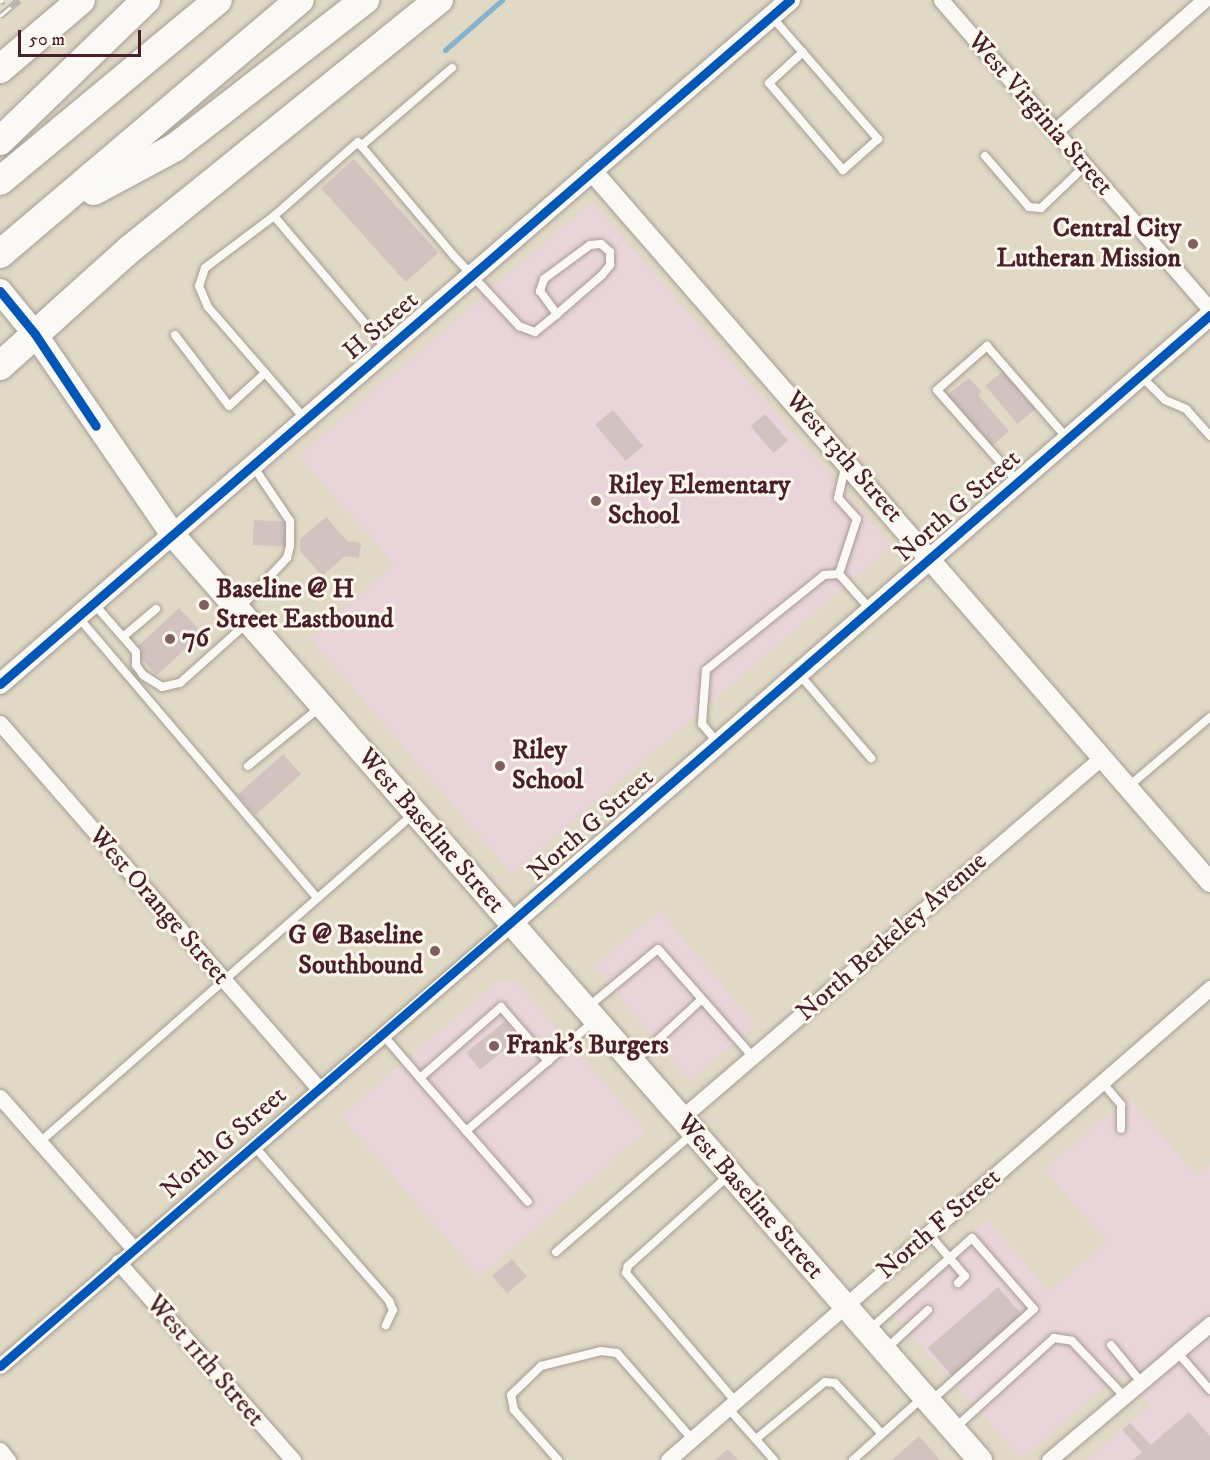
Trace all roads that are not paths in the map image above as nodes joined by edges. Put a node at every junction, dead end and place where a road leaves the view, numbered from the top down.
1 (81, 0) edge
2 (146, 0) edge
3 (218, 0) edge
4 (300, 0) edge
5 (365, 0) edge
6 (439, 0) edge
7 (790, 0) edge
8 (941, 0) edge
9 (1204, 0) edge
10 (771, 16) junction
11 (802, 52) junction
12 (452, 68) dead end
13 (0, 69) edge
14 (1055, 131) junction
15 (0, 141) edge
16 (362, 146) junction
17 (985, 156) dead end
18 (1085, 166) junction
19 (592, 171) junction
20 (0, 181) edge
21 (273, 216) junction
22 (44, 217) junction
23 (0, 254) edge
24 (473, 275) junction
25 (0, 291) edge
26 (1210, 309) edge
27 (557, 314) junction
28 (1210, 315) edge
29 (36, 334) junction
30 (175, 335) dead end
31 (387, 349) junction
32 (0, 366) edge
33 (265, 373) junction
34 (1140, 375) junction
35 (306, 420) junction
36 (1210, 436) edge
37 (1067, 439) junction
38 (846, 460) junction
39 (253, 466) junction
40 (1017, 482) junction
41 (173, 535) junction
42 (931, 557) junction
43 (838, 574) junction
44 (94, 604) junction
45 (156, 609) dead end
46 (870, 609) junction
47 (243, 615) junction
48 (78, 617) junction
49 (124, 636) junction
50 (798, 673) junction
51 (0, 684) edge
52 (322, 706) junction
53 (1210, 717) edge
54 (0, 723) edge
55 (718, 743) junction
56 (1102, 757) junction
57 (871, 758) dead end
58 (248, 766) dead end
59 (1128, 787) junction
60 (415, 812) junction
61 (1210, 882) edge
62 (317, 898) junction
63 (511, 924) junction
64 (224, 980) junction
65 (1210, 988) edge
66 (702, 999) junction
67 (591, 1014) junction
68 (383, 1035) junction
69 (753, 1057) junction
70 (548, 1061) junction
71 (634, 1062) junction
72 (420, 1078) junction
73 (1102, 1082) junction
74 (319, 1089) junction
75 (0, 1096) edge
76 (687, 1126) junction
77 (1121, 1129) dead end
78 (466, 1131) junction
79 (40, 1142) junction
80 (253, 1145) junction
81 (730, 1174) junction
82 (528, 1202) dead end
83 (928, 1233) junction
84 (134, 1249) junction
85 (556, 1252) dead end
86 (950, 1258) junction
87 (118, 1262) junction
88 (958, 1283) dead end
89 (844, 1306) junction
90 (928, 1310) dead end
91 (1210, 1324) edge
92 (386, 1325) dead end
93 (866, 1332) junction
94 (1110, 1345) dead end
95 (884, 1351) junction
96 (1177, 1352) junction
97 (0, 1366) edge
98 (1141, 1382) junction
99 (1210, 1390) edge
100 (1124, 1396) junction
101 (926, 1399) junction
102 (732, 1404) junction
103 (953, 1430) junction
104 (882, 1434) junction
105 (692, 1439) junction
106 (756, 1439) junction
107 (0, 1450) edge
108 (8, 1460) edge
109 (293, 1460) edge
110 (558, 1460) edge
111 (668, 1460) edge
112 (774, 1460) edge
113 (853, 1460) edge
114 (980, 1460) edge
115 (1049, 1460) edge

1 - 13 highway
2 - 15 highway
3 - 20 highway
4 - 22 highway
5 - 22 highway
6 - 29 highway
7 - 10 street, H Street
8 - 14 street, West Virginia Street
9 - 14 street
10 - 11 lane
10 - 19 street, H Street
11 - 11 lane
12 - 16 lane
14 - 18 street, West Virginia Street
16 - 21 lane
16 - 24 lane
17 - 18 lane
18 - 26 street, West Virginia Street
19 - 24 street, H Street
19 - 38 street, West 13th Street
21 - 31 lane
21 - 33 lane
22 - 23 highway
24 - 27 lane
24 - 31 street, H Street
25 - 29 main road, West Baseline Street
27 - 27 lane
28 - 34 street, North G Street
29 - 32 highway
29 - 41 main road, West Baseline Street
30 - 33 lane
31 - 35 street, H Street
33 - 35 lane
34 - 36 lane
34 - 37 street, North G Street
35 - 39 street, H Street
37 - 40 street, North G Street
37 - 40 lane
38 - 42 street, West 13th Street
38 - 43 lane
39 - 41 street, H Street
39 - 47 lane
40 - 42 street, North G Street
41 - 44 street, H Street
41 - 47 main road, West Baseline Street
42 - 46 street, North G Street
42 - 56 street, West 13th Street
43 - 46 lane
43 - 55 lane
44 - 48 street, H Street
44 - 49 lane
45 - 49 lane
46 - 50 street, North G Street
47 - 49 lane
47 - 52 main road, West Baseline Street
48 - 51 street, H Street
48 - 62 lane
50 - 55 street, North G Street
50 - 57 lane
52 - 58 lane
52 - 60 main road, West Baseline Street
53 - 59 lane
54 - 64 street, West Orange Street
55 - 63 street, North G Street
56 - 59 street, West 13th Street
56 - 69 street, North Berkeley Avenue
59 - 61 street, West 13th Street
60 - 62 lane
60 - 63 main road, West Baseline Street
62 - 64 lane
63 - 67 main road, West Baseline Street
63 - 68 street, North G Street
64 - 74 street, West Orange Street
64 - 79 lane
65 - 73 street, North F Street
66 - 67 lane
66 - 69 lane
66 - 71 lane
67 - 70 lane
67 - 71 main road, West Baseline Street
68 - 72 lane
68 - 74 street, North G Street
69 - 76 street, North Berkeley Avenue
70 - 72 lane
70 - 78 lane
71 - 76 main road, West Baseline Street
72 - 78 lane
73 - 77 lane
73 - 83 street, North F Street
74 - 80 street, North G Street
75 - 79 street
76 - 81 main road, West Baseline Street
76 - 85 lane
78 - 82 lane
79 - 84 street
80 - 84 street, North G Street
80 - 92 lane
81 - 89 main road, West Baseline Street
81 - 102 lane
83 - 86 lane
83 - 89 street, North F Street
84 - 87 street, North G Street
86 - 88 lane
86 - 93 lane
86 - 101 lane
87 - 97 street, North G Street
87 - 109 street, West 11th Street
89 - 93 main road, West Baseline Street
89 - 102 street, North F Street
90 - 95 lane
91 - 96 street
93 - 95 main road, West Baseline Street
94 - 98 lane
95 - 101 main road, West Baseline Street
96 - 98 street
96 - 99 lane
98 - 100 street
100 - 103 lane
100 - 115 street
101 - 103 main road, West Baseline Street
101 - 104 lane
102 - 105 street, North F Street
102 - 106 lane
103 - 114 main road, West Baseline Street
104 - 106 lane
104 - 113 lane
105 - 110 lane
105 - 111 street, North F Street
106 - 112 lane
107 - 108 street

